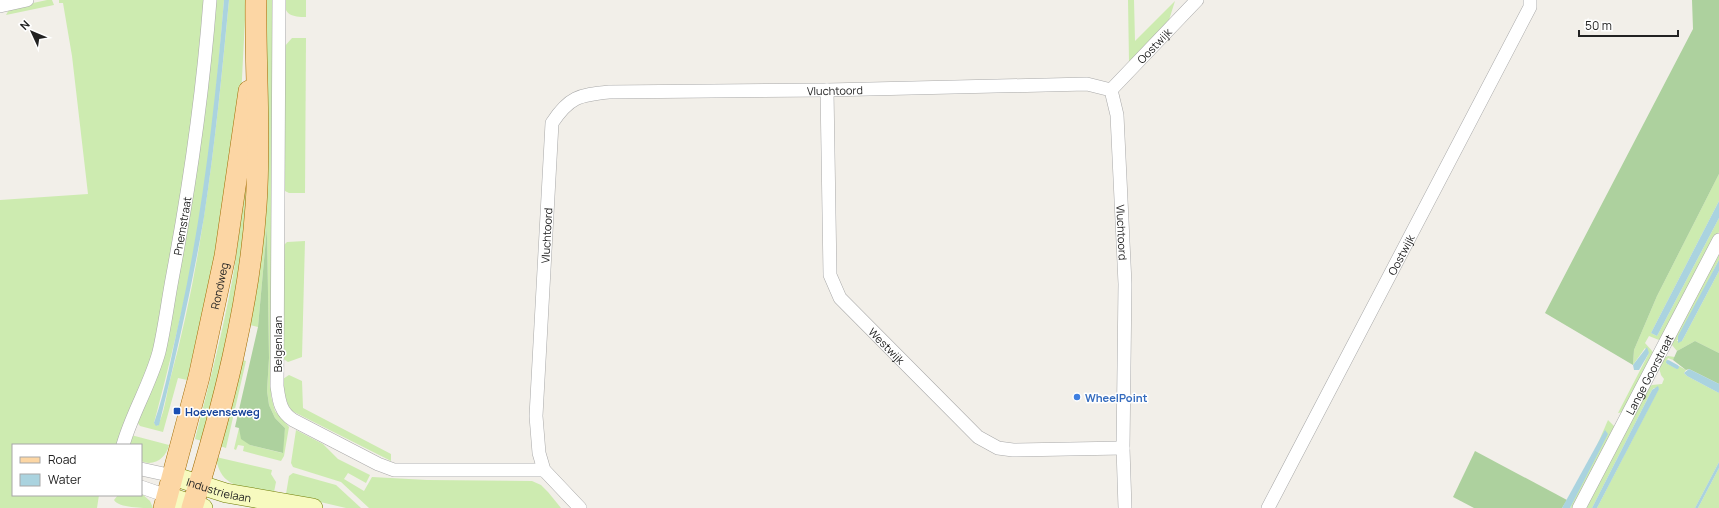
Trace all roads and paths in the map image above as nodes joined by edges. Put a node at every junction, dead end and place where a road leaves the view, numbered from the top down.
1 (27, 0) edge
2 (210, 0) edge
3 (256, 0) edge
4 (279, 0) edge
5 (1197, 0) edge
6 (1530, 0) edge
7 (0, 6) edge
8 (256, 59) junction
9 (827, 90) junction
10 (1112, 90) junction
11 (1719, 240) edge
12 (123, 444) edge
13 (1123, 448) junction
14 (142, 469) edge
15 (544, 470) junction
16 (173, 476) junction
17 (200, 484) junction
18 (142, 488) edge
19 (166, 502) edge
20 (196, 507) edge
21 (307, 508) edge
22 (580, 508) edge
23 (1125, 508) edge
24 (1268, 508) edge
25 (1579, 508) edge

1 - 7 street
2 - 12 street, Pnemstraat
3 - 8 main road, Rondweg
4 - 15 street, Belgenlaan
5 - 10 street, Oostwijk
6 - 24 street, Oostwijk
8 - 16 main road, Rondweg
8 - 17 main road, Rondweg
9 - 10 street, Vluchtoord
9 - 13 street, Westwijk
9 - 15 street, Vluchtoord
10 - 13 street, Vluchtoord
11 - 25 street, Lange Goorstraat
13 - 23 street, Vluchtoord
14 - 16 street
15 - 22 street, Vluchtoord
16 - 17 main road, Industrielaan
16 - 19 main road, Rondweg
17 - 20 main road, Rondweg
17 - 21 main road, Industrielaan
18 - 19 street
19 - 20 main road, Industrielaan

